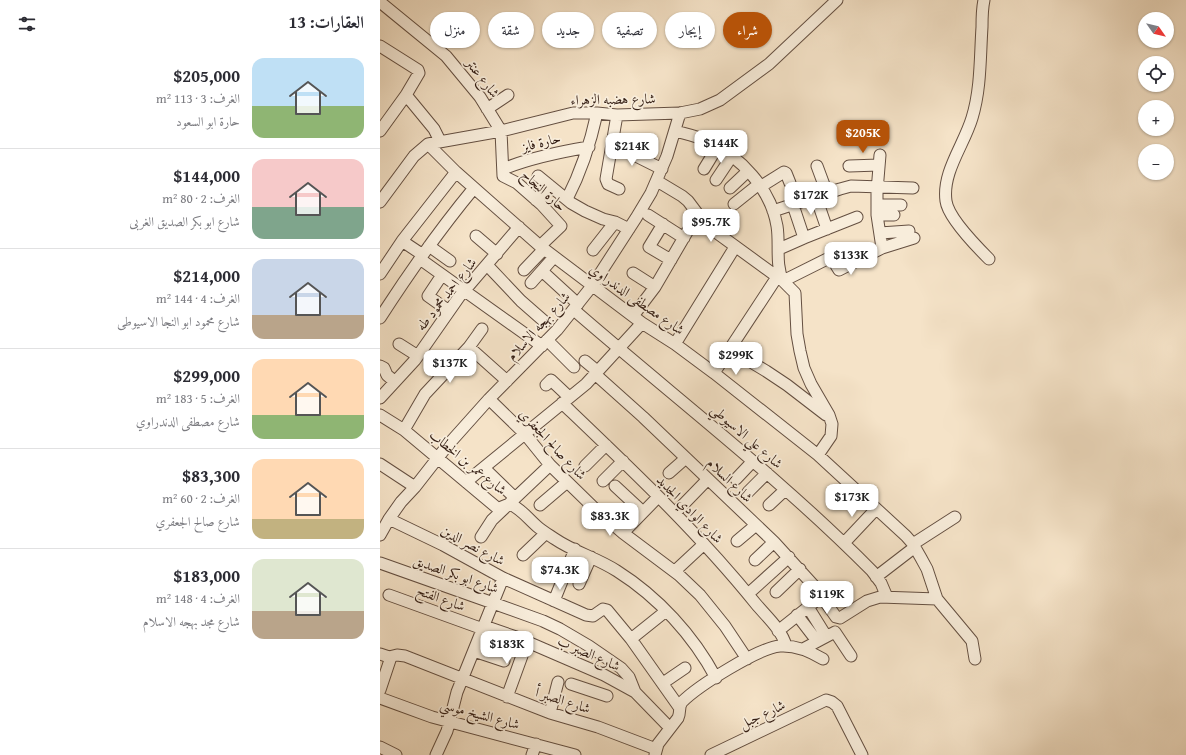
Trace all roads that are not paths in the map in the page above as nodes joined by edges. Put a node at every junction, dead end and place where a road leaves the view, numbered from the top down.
1 (838, 0) edge
2 (984, 0) edge
3 (380, 2) edge
4 (380, 46) edge
5 (406, 95) junction
6 (508, 95) dead end
7 (487, 109) junction
8 (597, 113) junction
9 (680, 113) junction
10 (384, 115) edge
11 (617, 115) junction
12 (380, 131) edge
13 (501, 131) junction
14 (675, 131) junction
15 (440, 141) junction
16 (428, 144) junction
17 (612, 144) junction
18 (718, 146) junction
19 (589, 147) junction
20 (732, 156) junction
21 (817, 166) dead end
22 (849, 166) dead end
23 (662, 168) junction
24 (704, 169) dead end
25 (503, 170) junction
26 (748, 171) junction
27 (456, 172) junction
28 (538, 176) dead end
29 (657, 180) junction
30 (716, 180) dead end
31 (790, 183) dead end
32 (549, 185) junction
33 (760, 185) junction
34 (877, 187) junction
35 (474, 188) junction
36 (730, 188) dead end
37 (914, 188) dead end
38 (619, 189) dead end
39 (822, 195) junction
40 (567, 199) junction
41 (536, 200) junction
42 (380, 202) edge
43 (734, 204) dead end
44 (793, 205) junction
45 (901, 205) dead end
46 (877, 210) junction
47 (773, 211) junction
48 (648, 215) dead end
49 (697, 215) junction
50 (894, 215) dead end
51 (857, 217) dead end
52 (615, 222) junction
53 (663, 224) junction
54 (519, 227) junction
55 (629, 229) junction
56 (827, 229) junction
57 (911, 234) dead end
58 (476, 236) dead end
59 (684, 238) junction
60 (804, 238) junction
61 (402, 241) junction
62 (878, 241) junction
63 (594, 243) dead end
64 (430, 246) junction
65 (735, 247) junction
66 (542, 248) junction
67 (779, 250) junction
68 (497, 254) junction
69 (421, 257) junction
70 (554, 257) junction
71 (671, 260) junction
72 (989, 260) dead end
73 (450, 261) dead end
74 (487, 265) junction
75 (524, 270) dead end
76 (542, 271) junction
77 (633, 273) dead end
78 (380, 274) edge
79 (442, 275) junction
80 (780, 279) junction
81 (531, 283) dead end
82 (592, 286) junction
83 (655, 287) junction
84 (464, 291) junction
85 (576, 307) junction
86 (449, 311) junction
87 (380, 318) edge
88 (637, 320) junction
89 (546, 322) dead end
90 (482, 329) dead end
91 (544, 343) junction
92 (399, 344) dead end
93 (675, 344) junction
94 (469, 347) junction
95 (618, 348) junction
96 (728, 352) junction
97 (418, 356) junction
98 (585, 361) dead end
99 (380, 366) edge
100 (574, 367) dead end
101 (596, 373) junction
102 (714, 373) junction
103 (507, 381) junction
104 (395, 382) junction
105 (546, 385) dead end
106 (380, 398) edge
107 (489, 399) junction
108 (565, 400) junction
109 (380, 415) edge
110 (831, 419) junction
111 (404, 430) junction
112 (525, 434) junction
113 (606, 445) junction
114 (818, 456) junction
115 (438, 458) junction
116 (686, 458) junction
117 (622, 461) junction
118 (753, 461) junction
119 (380, 464) edge
120 (550, 465) junction
121 (585, 466) dead end
122 (484, 468) junction
123 (669, 473) dead end
124 (767, 473) junction
125 (736, 478) dead end
126 (708, 479) junction
127 (603, 481) dead end
128 (466, 482) junction
129 (567, 482) junction
130 (616, 486) dead end
131 (415, 487) junction
132 (786, 490) junction
133 (748, 492) dead end
134 (658, 497) junction
135 (512, 501) junction
136 (540, 504) dead end
137 (769, 505) dead end
138 (876, 509) junction
139 (643, 512) junction
140 (675, 513) junction
141 (955, 517) dead end
142 (389, 519) junction
143 (756, 525) junction
144 (381, 532) edge
145 (546, 533) junction
146 (623, 533) junction
147 (481, 537) dead end
148 (737, 541) dead end
149 (774, 542) junction
150 (844, 543) junction
151 (704, 544) junction
152 (914, 546) junction
153 (575, 549) junction
154 (524, 555) dead end
155 (591, 557) junction
156 (789, 557) junction
157 (755, 560) dead end
158 (380, 563) edge
159 (800, 569) junction
160 (675, 571) junction
161 (876, 577) junction
162 (503, 578) junction
163 (579, 584) dead end
164 (776, 592) dead end
165 (748, 594) junction
166 (389, 596) dead end
167 (822, 596) junction
168 (887, 597) junction
169 (937, 599) junction
170 (554, 601) junction
171 (493, 603) junction
172 (808, 607) junction
173 (666, 612) junction
174 (797, 615) junction
175 (484, 627) junction
176 (778, 631) junction
177 (822, 638) junction
178 (631, 639) junction
179 (527, 642) junction
180 (786, 646) junction
181 (803, 649) junction
182 (474, 651) junction
183 (380, 654) edge
184 (851, 656) dead end
185 (391, 657) junction
186 (747, 659) junction
187 (823, 659) dead end
188 (975, 659) dead end
189 (504, 661) dead end
190 (685, 668) dead end
191 (594, 671) junction
192 (462, 678) junction
193 (716, 678) junction
194 (558, 682) dead end
195 (571, 684) dead end
196 (663, 684) junction
197 (587, 689) junction
198 (380, 690) edge
199 (635, 692) junction
200 (507, 696) junction
201 (607, 696) dead end
202 (380, 698) edge
203 (679, 707) junction
204 (550, 713) junction
205 (449, 722) junction
206 (670, 728) junction
207 (536, 744) junction
208 (380, 747) edge
209 (655, 752) edge
210 (396, 755) edge
211 (436, 755) edge
212 (532, 755) edge
213 (575, 755) edge
214 (711, 755) edge
215 (862, 755) edge

1 - 9 street, شارع هضبه الزهراء
2 - 72 street
3 - 7 street, شارع عنتر
4 - 5 street
5 - 10 street
5 - 15 street
6 - 7 street
7 - 13 street, شارع عنتر
8 - 11 street, شارع هضبه الزهراء
8 - 13 street, شارع هضبه الزهراء
8 - 19 street
9 - 11 street, شارع هضبه الزهراء
9 - 14 street, شارع بهجه الاسلام
10 - 12 street
11 - 17 street
13 - 15 street, شارع هضبه الزهراء
13 - 25 street, حارة النجاح
14 - 18 street
14 - 23 street, شارع بهجه الاسلام
15 - 16 street, شارع هضبه الزهراء
16 - 27 street, شارع مصطفى الدندراوي
16 - 42 street, شارع هضبه الزهراء
17 - 23 street
17 - 38 street
18 - 20 street
18 - 24 street
19 - 25 street, حارة فايز
19 - 40 street
20 - 26 street
20 - 30 street
21 - 39 street
22 - 34 street
23 - 29 street, شارع بهجه الاسلام
25 - 41 street, حارة النجاح
26 - 33 street
26 - 36 street
27 - 35 street, شارع مصطفى الدندراوي
27 - 61 street
28 - 32 street
29 - 49 street
29 - 55 street, شارع بهجه الاسلام
31 - 33 street
32 - 40 street
32 - 41 street
33 - 43 street
33 - 47 street
34 - 37 street
34 - 39 street
34 - 46 street
35 - 54 street, شارع مصطفى الدندراوي
35 - 64 street
39 - 44 street
39 - 56 street
40 - 52 street
41 - 66 street, حارة النجاح
44 - 47 street
44 - 60 street
45 - 46 street
46 - 50 street
46 - 62 street
47 - 67 street
48 - 53 street
49 - 59 street
49 - 65 street
51 - 56 street
52 - 55 street
52 - 63 street
53 - 59 street
53 - 71 street
54 - 66 street, شارع مصطفى الدندراوي
54 - 68 street, شارع احمد محمود طه
55 - 82 street, شارع بهجه الاسلام
56 - 60 street
57 - 62 street
58 - 68 street
59 - 71 street
60 - 67 street
61 - 69 street
61 - 78 street
62 - 80 street
64 - 69 street
64 - 73 street
65 - 80 street
65 - 93 street
66 - 70 street, شارع مصطفى الدندراوي
66 - 75 street
67 - 80 street
68 - 74 street, شارع احمد محمود طه
69 - 79 street
69 - 87 street
70 - 76 street
70 - 82 street, شارع مصطفى الدندراوي
71 - 83 street
74 - 84 street, شارع احمد محمود طه
74 - 89 street
76 - 81 street
76 - 85 street, شارع علي الاسيوطي
77 - 83 street
79 - 84 street
79 - 86 street
80 - 96 street
80 - 110 street
82 - 85 street, شارع بهجه الاسلام
82 - 88 street, شارع مصطفى الدندراوي
83 - 88 street
84 - 86 street, شارع احمد محمود طه
84 - 91 street
85 - 91 street, شارع بهجه الاسلام
85 - 95 street, شارع علي الاسيوطي
86 - 97 street, شارع احمد محمود طه
88 - 93 street, شارع مصطفى الدندراوي
88 - 95 street
90 - 94 street
91 - 100 street
91 - 103 street, شارع بهجه الاسلام
92 - 97 street
93 - 102 street, شارع مصطفى الدندراوي
94 - 103 street
94 - 111 street
95 - 101 street
95 - 118 street, شارع علي الاسيوطي
96 - 102 street
96 - 110 street
97 - 104 street, شارع احمد محمود طه
98 - 101 street, شارع السلام
99 - 104 street
101 - 108 street
101 - 116 street, شارع السلام
102 - 114 street, شارع مصطفى الدندراوي
103 - 107 street, شارع بهجه الاسلام
104 - 106 street, شارع احمد محمود طه
105 - 108 street, شارع الوادي الجديد
107 - 112 street, شارع صالح الجعفري
107 - 115 street, شارع بهجه الاسلام
108 - 112 street
108 - 113 street, شارع الوادي الجديد
109 - 111 street, شارع عمر بن الخطاب
110 - 114 street
111 - 115 street, شارع عمر بن الخطاب
112 - 120 street, شارع صالح الجعفري
112 - 122 street
113 - 117 street, شارع الوادي الجديد
113 - 121 street
114 - 138 street, شارع مصطفى الدندراوي
115 - 128 street, شارع عمر بن الخطاب
115 - 131 street, شارع بهجه الاسلام
116 - 123 street
116 - 126 street, شارع السلام
117 - 127 street
117 - 134 street, شارع الوادي الجديد
118 - 124 street, شارع علي الاسيوطي
118 - 125 street
119 - 131 street
120 - 129 street, شارع صالح الجعفري
120 - 135 street
122 - 128 street
122 - 135 street
124 - 132 street, شارع علي الاسيوطي
124 - 133 street
126 - 140 street
126 - 143 street, شارع السلام
128 - 135 street, شارع عمر بن الخطاب
129 - 136 street
129 - 146 street, شارع صالح الجعفري
130 - 139 street
131 - 142 street, شارع بهجه الاسلام
132 - 137 street
132 - 150 street, شارع علي الاسيوطي
134 - 139 street
134 - 140 street, شارع الوادي الجديد
135 - 145 street, شارع عمر بن الخطاب
135 - 147 street
138 - 150 street
138 - 152 street, شارع مصطفى الدندراوي
139 - 146 street
140 - 151 street, شارع الوادي الجديد
141 - 152 street
142 - 144 street, شارع بهجه الاسلام
142 - 162 street, شارع نصر الدين
143 - 148 street
143 - 149 street, شارع السلام
145 - 153 street, شارع عمر بن الخطاب
145 - 154 street
146 - 160 street, شارع صالح الجعفري
149 - 156 street, شارع السلام
149 - 157 street
150 - 161 street, شارع علي الاسيوطي
151 - 160 street
151 - 165 street, شارع الوادي الجديد
152 - 161 street
152 - 169 street, شارع مصطفى الدندراوي
153 - 155 street, شارع عمر بن الخطاب
153 - 170 street
155 - 163 street
155 - 173 street, شارع عمر بن الخطاب
156 - 159 street, شارع السلام
156 - 165 street
158 - 171 street, شارع ابو بكر الصديق
159 - 164 street
159 - 167 street, شارع السلام
160 - 186 street, شارع صالح الجعفري
161 - 168 street, شارع علي الاسيوطي
162 - 170 street, شارع نصر الدين
162 - 171 street
165 - 176 street, شارع الوادي الجديد
166 - 175 street, شارع الفتح
167 - 168 street, شارع السلام
167 - 172 street
168 - 169 street
169 - 188 street, شارع مصطفى الدندراوي
170 - 178 street, شارع نصر الدين
171 - 175 street
171 - 199 street, شارع ابو بكر الصديق
172 - 174 street
172 - 177 street
173 - 178 street
173 - 193 street, شارع عمر بن الخطاب
174 - 176 street
174 - 177 street
175 - 179 street, شارع الصبر ب
175 - 182 street
176 - 180 street, شارع الوادي الجديد
177 - 181 street
177 - 184 street
178 - 196 street, شارع نصر الدين
179 - 191 street, شارع الصبر ب
179 - 200 street
180 - 181 street
180 - 186 street
181 - 187 street
182 - 189 street
182 - 192 street
183 - 185 street, شارع الصبر أ
185 - 192 street, شارع الصبر أ
185 - 198 street
186 - 193 street
190 - 196 street
191 - 197 street
191 - 199 street, شارع الصبر ب
192 - 200 street, شارع الصبر أ
192 - 205 street
193 - 203 street
194 - 204 street
195 - 197 street
196 - 203 street, شارع نصر الدين
197 - 201 street
199 - 206 street, شارع ابو بكر الصديق
200 - 204 street, شارع الصبر أ
202 - 205 street, شارع الشيخ موسي
203 - 206 street
204 - 209 street, شارع الصبر أ
205 - 207 street, شارع الشيخ موسي
205 - 211 street
206 - 209 street
207 - 212 street
207 - 213 street, شارع الشيخ موسي
208 - 210 street
214 - 215 street, شارع جبل

